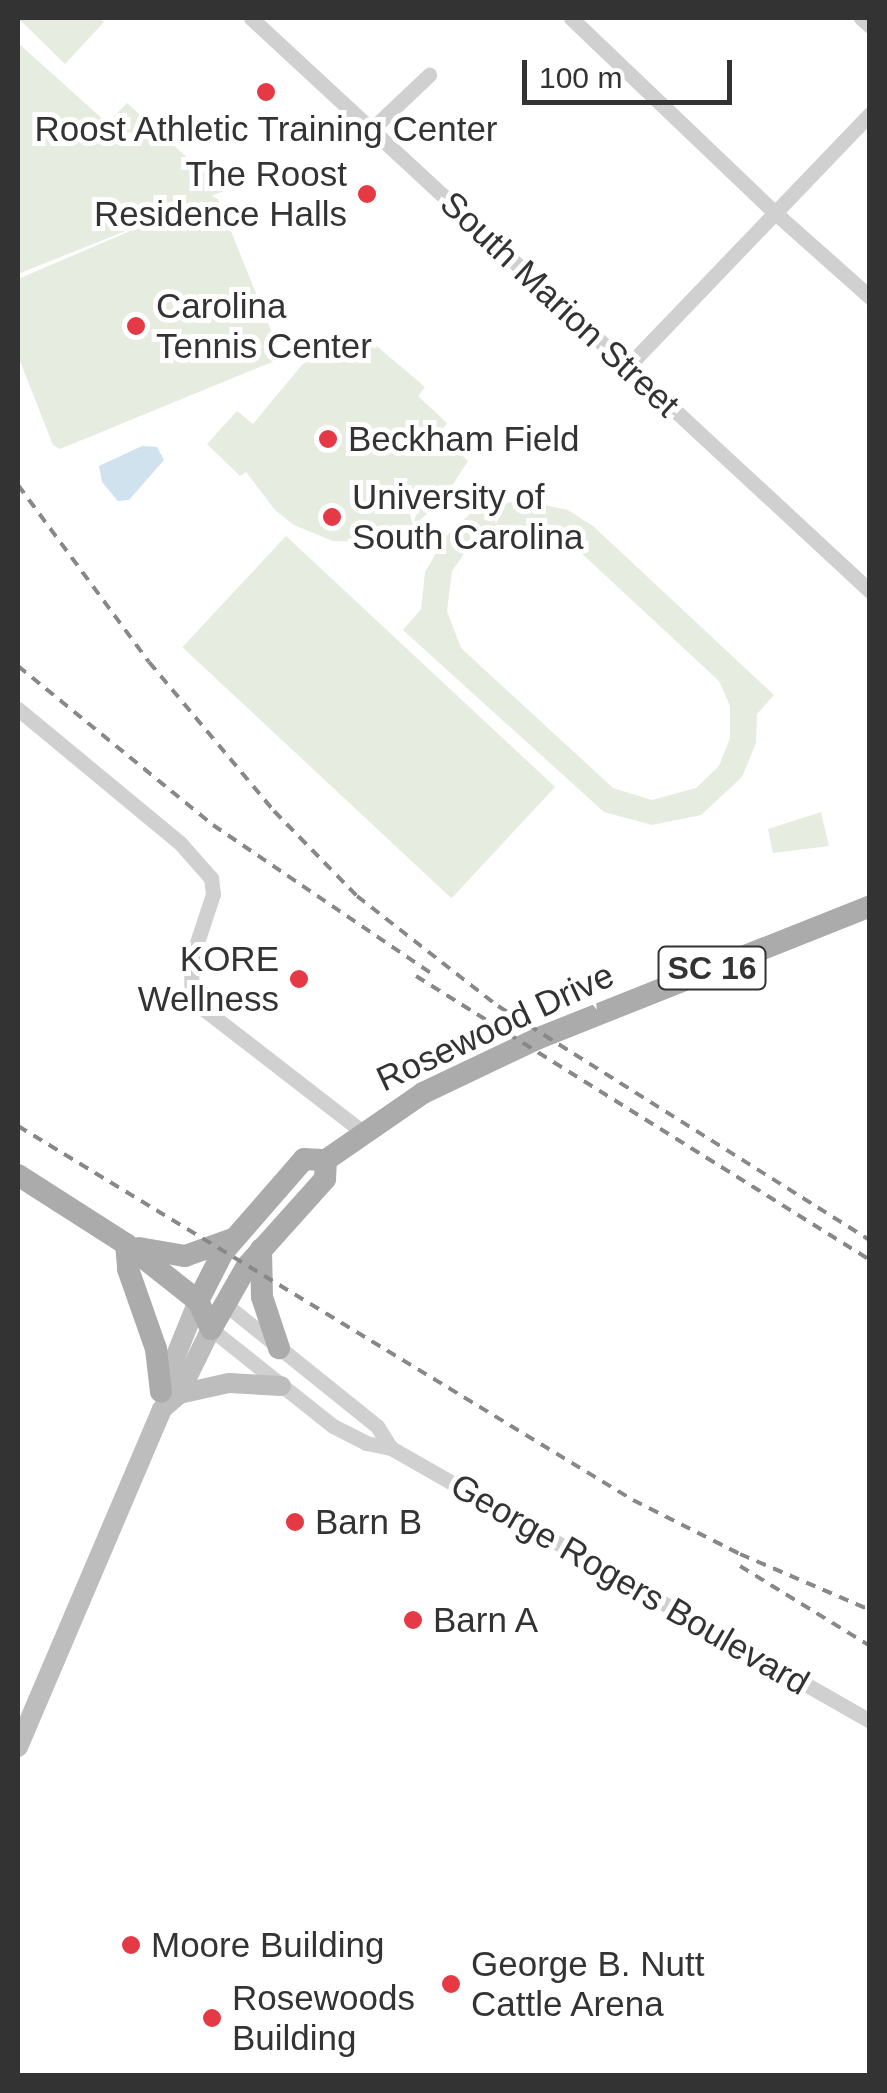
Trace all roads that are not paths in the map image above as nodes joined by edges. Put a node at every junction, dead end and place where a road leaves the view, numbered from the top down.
1 (251, 18) edge
2 (571, 18) edge
3 (861, 18) edge
4 (870, 26) edge
5 (429, 75) dead end
6 (870, 114) edge
7 (372, 129) junction
8 (773, 211) junction
9 (870, 297) edge
10 (629, 365) junction
11 (870, 591) edge
12 (18, 708) edge
13 (870, 906) edge
14 (364, 1132) junction
15 (326, 1160) junction
16 (18, 1175) edge
17 (234, 1238) junction
18 (126, 1244) junction
19 (261, 1249) junction
20 (198, 1301) junction
21 (225, 1304) junction
22 (211, 1329) junction
23 (279, 1348) junction
24 (281, 1386) junction
25 (167, 1398) junction
26 (390, 1448) junction
27 (870, 1720) edge
28 (18, 1748) edge

1 - 7 street, South Marion Street
2 - 8 street
3 - 4 street
5 - 7 street
6 - 8 street
7 - 10 street, South Marion Street
8 - 9 street
8 - 10 street
10 - 11 street, South Marion Street
12 - 14 street
13 - 14 main road, Rosewood Drive / SC 16
14 - 15 main road, Rosewood Drive / SC 16
15 - 17 main road, Rosewood Drive / SC 16
15 - 19 main road, Rosewood Drive / SC 16
16 - 18 main road
17 - 18 main road
17 - 20 main road, Rosewood Drive / SC 16
18 - 20 main road
18 - 25 main road
19 - 21 main road, Rosewood Drive / SC 16
19 - 23 main road
20 - 21 main road
20 - 22 main road
20 - 25 main road, Rosewood Drive / SC 16
21 - 22 main road, Rosewood Drive
21 - 23 street, George Rogers Boulevard
22 - 24 street, George Rogers Boulevard
22 - 25 main road, Rosewood Drive
23 - 26 street, George Rogers Boulevard
24 - 25 main road
24 - 26 street, George Rogers Boulevard
25 - 28 main road, Rosewood Drive
26 - 27 street, George Rogers Boulevard

